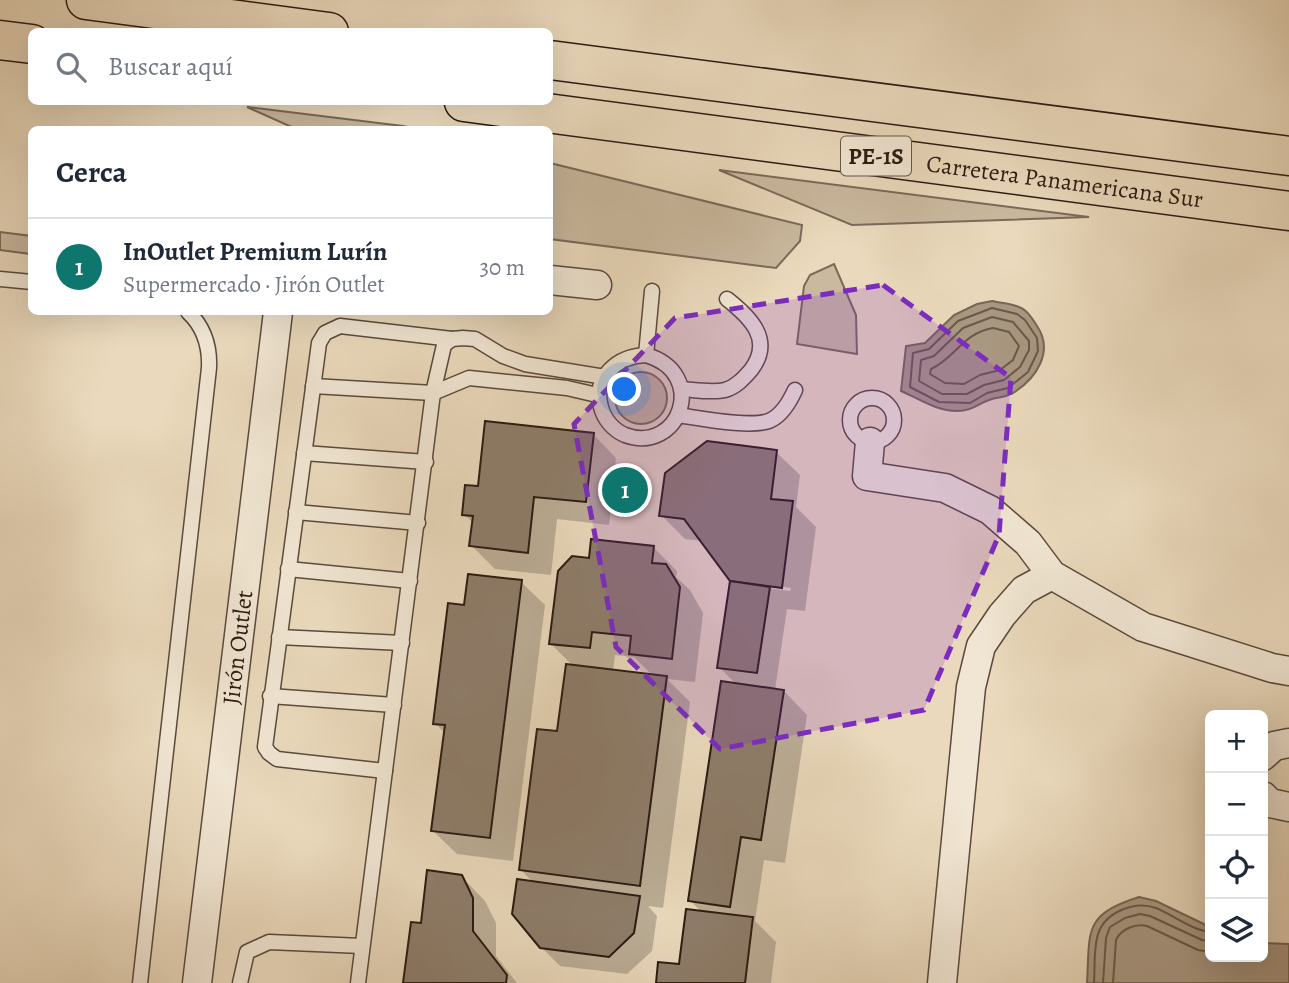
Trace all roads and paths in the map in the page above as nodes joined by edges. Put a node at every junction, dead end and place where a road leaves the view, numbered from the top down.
1 (86, 0) edge
2 (299, 28) edge
3 (0, 40) edge
4 (28, 44) edge
5 (553, 60) edge
6 (487, 105) edge
7 (1289, 156) edge
8 (1289, 211) edge
9 (0, 279) edge
10 (553, 280) edge
11 (28, 282) edge
12 (597, 285) dead end
13 (652, 291) dead end
14 (727, 299) dead end
15 (191, 315) edge
16 (278, 315) edge
17 (452, 339) junction
18 (646, 355) junction
19 (605, 377) junction
20 (313, 386) junction
21 (682, 389) junction
22 (794, 390) dead end
23 (433, 393) junction
24 (597, 395) junction
25 (678, 415) junction
26 (870, 442) dead end
27 (304, 453) junction
28 (426, 462) junction
29 (296, 512) junction
30 (418, 523) junction
31 (288, 569) junction
32 (1052, 575) junction
33 (410, 582) junction
34 (279, 637) junction
35 (402, 643) junction
36 (1289, 671) edge
37 (270, 696) junction
38 (394, 705) junction
39 (1289, 743) edge
40 (1268, 751) edge
41 (386, 771) junction
42 (1268, 801) edge
43 (1289, 807) edge
44 (362, 946) junction
45 (140, 983) edge
46 (197, 983) edge
47 (240, 983) edge
48 (358, 983) edge
49 (943, 983) edge

1 - 2 highway
3 - 4 highway
5 - 7 highway, PE-1S
6 - 8 highway, Carretera Panamericana Sur / PE-1S
9 - 11 lane
10 - 12 street
13 - 18 lane
14 - 21 lane
15 - 45 lane
16 - 46 street, Jirón Outlet
17 - 19 lane
17 - 20 lane
17 - 23 lane
18 - 19 lane
18 - 21 lane
19 - 24 lane
20 - 23 lane
20 - 27 lane
21 - 25 lane
22 - 25 lane
23 - 24 lane
23 - 28 lane
24 - 25 lane
26 - 32 street
27 - 28 lane
27 - 29 lane
28 - 30 lane
29 - 30 lane
29 - 31 lane
30 - 33 lane
31 - 33 lane
31 - 34 lane
32 - 36 street
32 - 49 street
33 - 35 lane
34 - 35 lane
34 - 37 lane
35 - 38 lane
37 - 38 lane
37 - 41 lane
38 - 41 lane
39 - 40 street
41 - 44 lane
42 - 43 street
44 - 47 lane
44 - 48 lane

